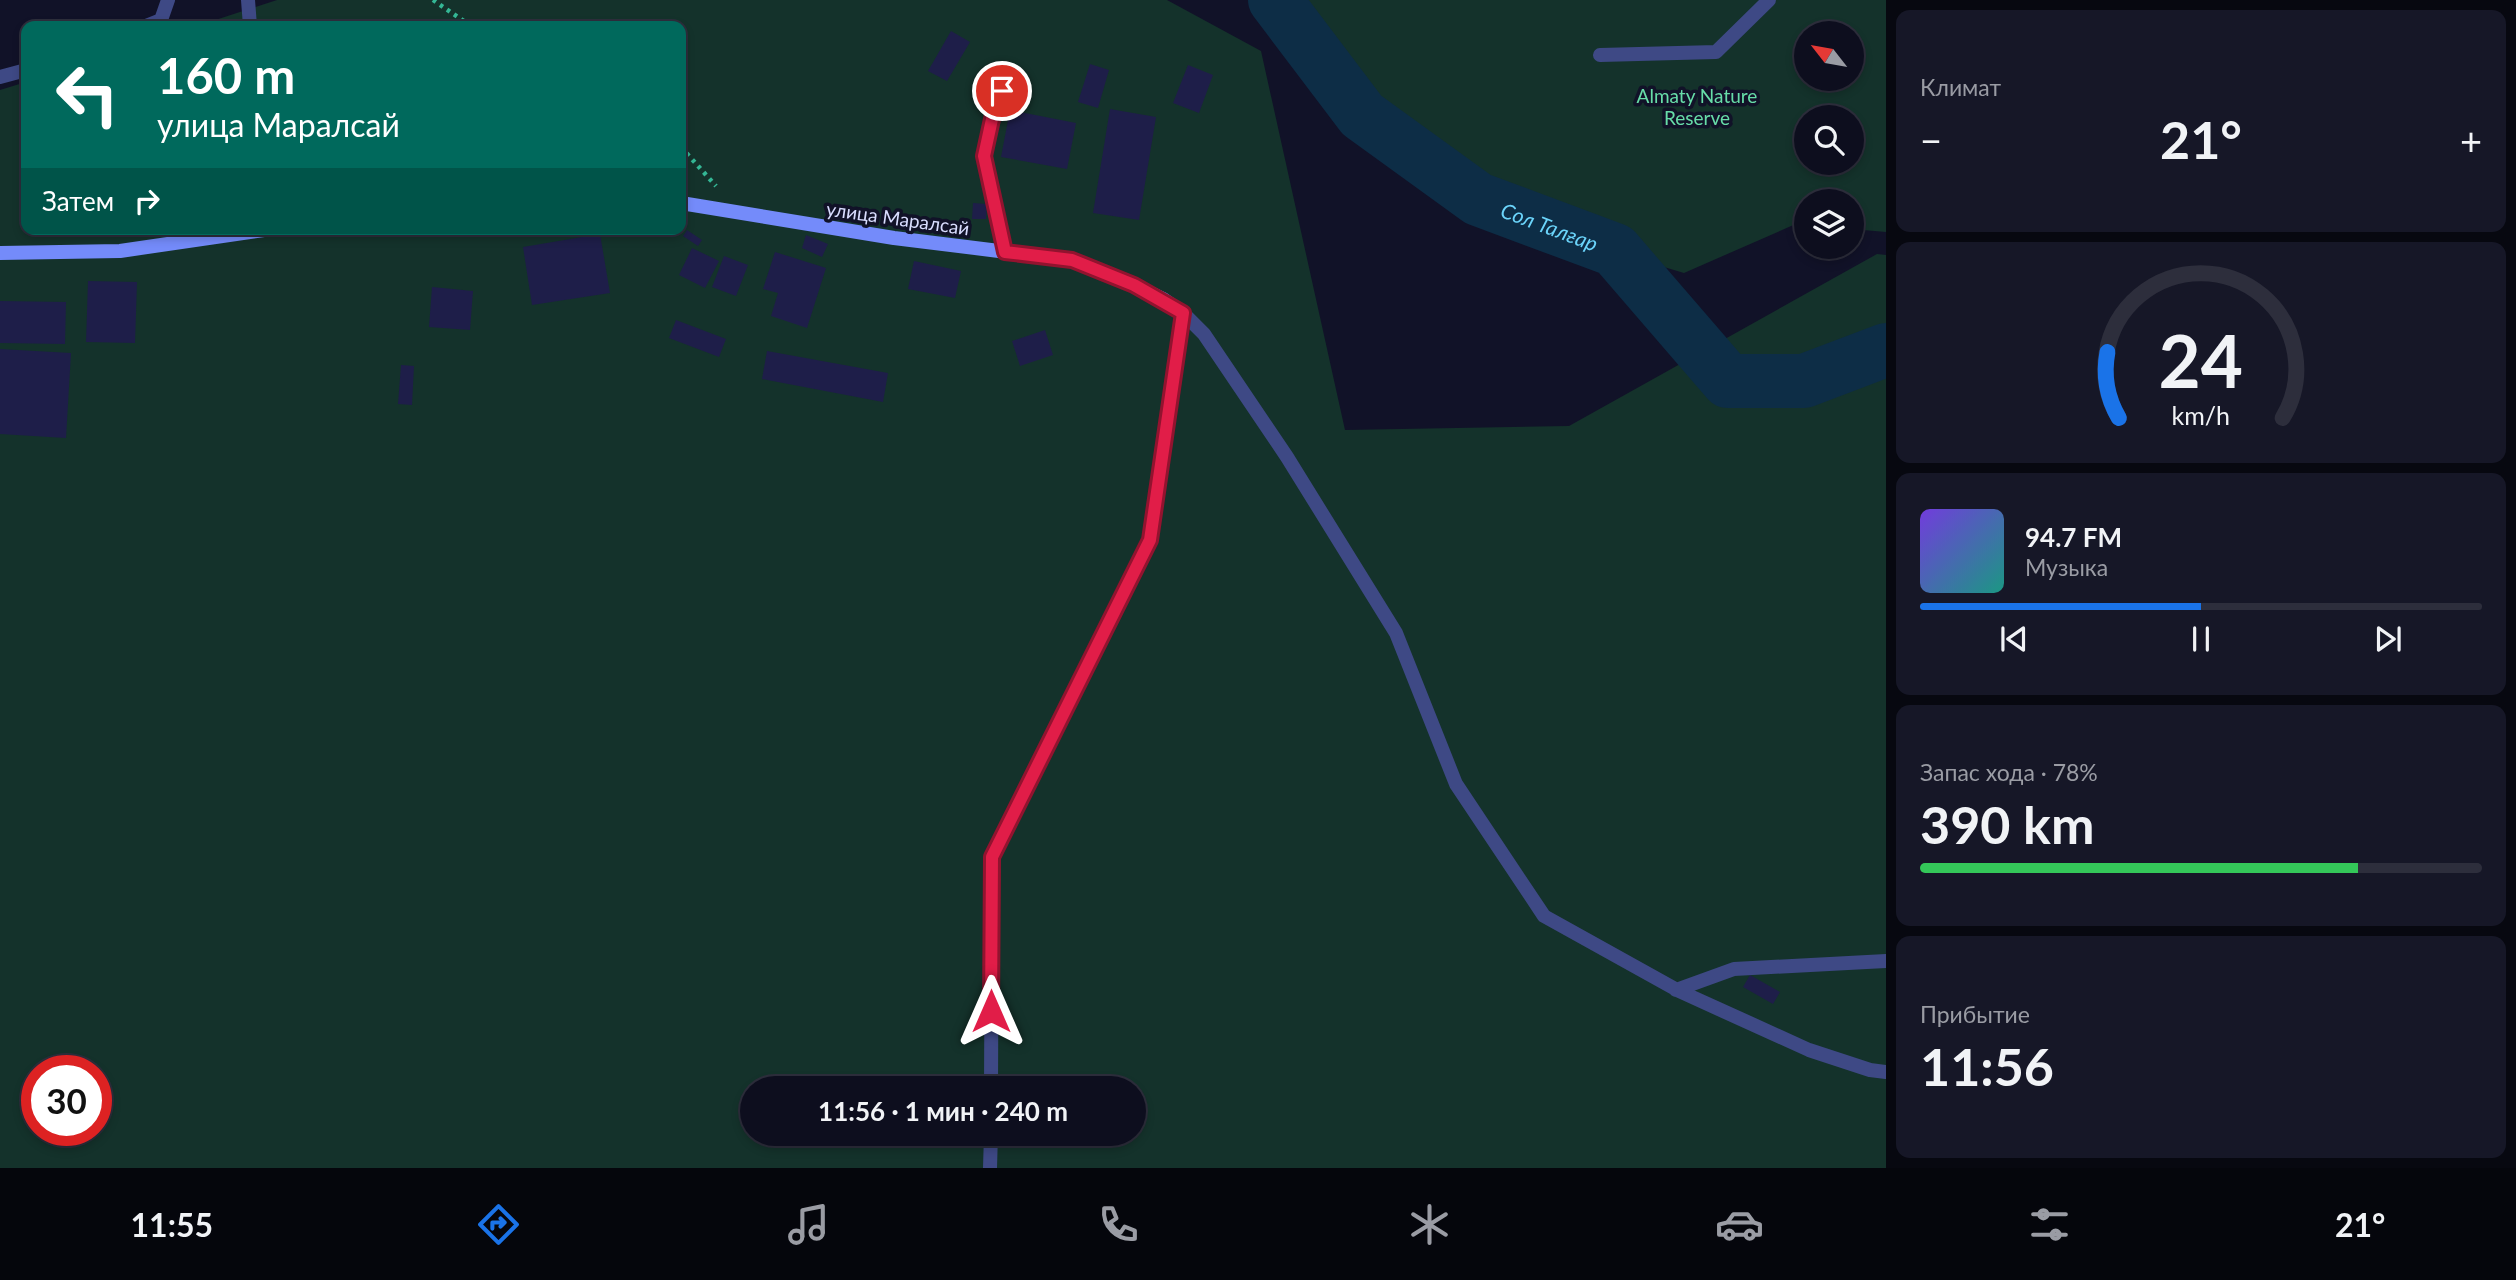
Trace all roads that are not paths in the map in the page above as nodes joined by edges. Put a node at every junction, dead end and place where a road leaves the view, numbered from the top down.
1 (168, 0) edge
2 (248, 0) edge
3 (1769, 0) edge
4 (158, 21) edge
5 (250, 21) edge
6 (1600, 55) dead end
7 (21, 72) edge
8 (0, 77) edge
9 (1002, 91) dead end
10 (686, 203) edge
11 (195, 235) edge
12 (1005, 252) junction
13 (0, 253) edge
14 (1183, 313) junction
15 (1886, 961) edge
16 (1676, 990) junction
17 (1886, 1072) edge
18 (991, 1076) edge
19 (990, 1146) edge
20 (990, 1168) edge

1 - 4 street
2 - 5 street
3 - 6 street
7 - 8 street
9 - 12 street
10 - 12 street, улица Маралсай
11 - 13 street
12 - 14 street, улица Маралсай
14 - 16 street
14 - 18 street
15 - 16 street
16 - 17 street
19 - 20 street

